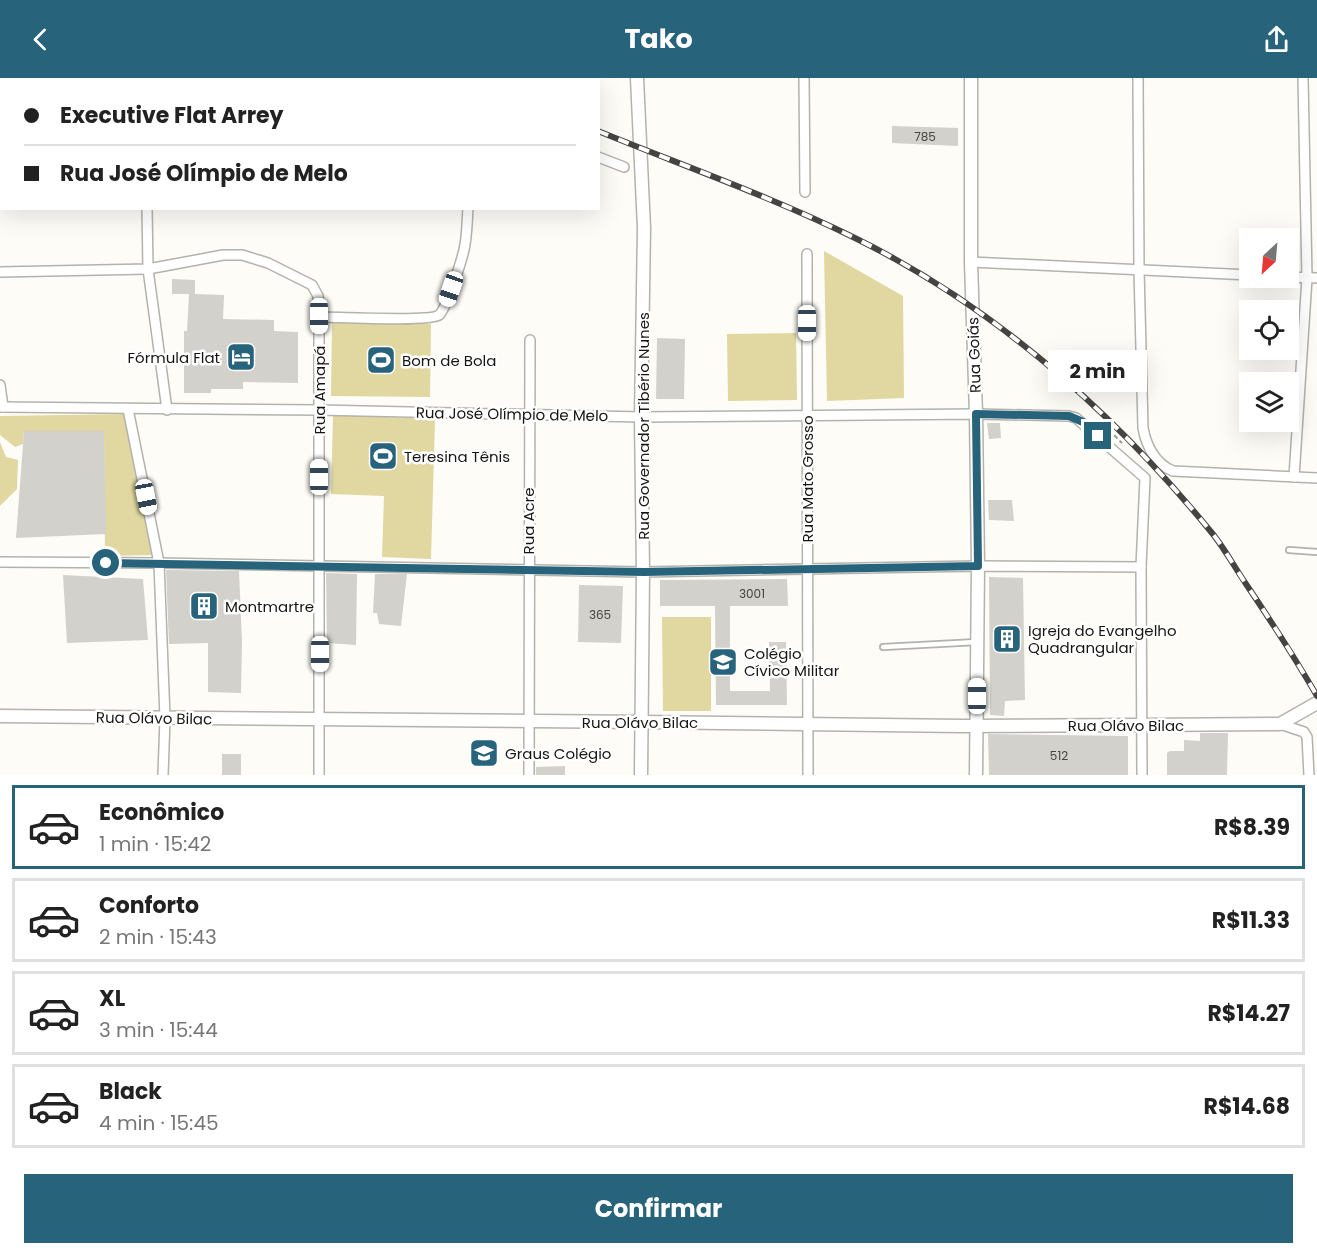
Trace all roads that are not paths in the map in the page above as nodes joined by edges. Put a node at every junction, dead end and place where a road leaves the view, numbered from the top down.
1 (637, 78) edge
2 (804, 78) edge
3 (970, 78) edge
4 (1138, 78) edge
5 (1303, 78) edge
6 (600, 158) edge
7 (624, 167) dead end
8 (805, 192) dead end
9 (147, 210) edge
10 (468, 210) edge
11 (807, 254) dead end
12 (971, 262) junction
13 (148, 269) junction
14 (1139, 270) junction
15 (0, 272) edge
16 (1239, 275) edge
17 (1312, 278) edge
18 (319, 316) junction
19 (530, 340) dead end
20 (0, 385) edge
21 (1, 407) edge
22 (128, 409) junction
23 (167, 410) junction
24 (319, 410) junction
25 (976, 414) junction
26 (528, 415) junction
27 (807, 416) junction
28 (640, 417) junction
29 (1294, 477) junction
30 (1317, 478) edge
31 (1289, 550) dead end
32 (1317, 552) edge
33 (0, 562) edge
34 (159, 563) junction
35 (320, 566) junction
36 (978, 566) junction
37 (1141, 567) junction
38 (528, 570) junction
39 (807, 570) junction
40 (644, 572) junction
41 (977, 642) junction
42 (883, 647) dead end
43 (1317, 703) edge
44 (0, 716) edge
45 (165, 718) junction
46 (321, 719) junction
47 (529, 722) junction
48 (641, 722) junction
49 (808, 724) junction
50 (1280, 724) junction
51 (1142, 725) junction
52 (976, 726) junction
53 (163, 775) edge
54 (320, 775) edge
55 (529, 775) edge
56 (641, 775) edge
57 (808, 775) edge
58 (976, 775) edge
59 (1142, 775) edge
60 (1309, 775) edge

1 - 28 street, Rua Governador Tibério Nunes
2 - 8 street
3 - 12 street, Rua Goiás
4 - 14 street
5 - 17 street
6 - 7 street
9 - 13 street
10 - 18 street
11 - 27 street, Rua Mato Grosso
12 - 14 street
12 - 25 street, Rua Goiás
13 - 15 street
13 - 18 street, Rua Amapá
13 - 23 street
14 - 16 street
14 - 29 street
17 - 29 street
18 - 24 street, Rua Amapá
19 - 26 street, Rua Acre
20 - 21 street
21 - 22 street, Rua José Olímpio de Melo
22 - 23 street, Rua José Olímpio de Melo
22 - 34 street
23 - 24 street, Rua José Olímpio de Melo
24 - 26 street, Rua José Olímpio de Melo
24 - 35 street, Rua Amapá
25 - 27 street, Rua José Olímpio de Melo
25 - 36 street, Rua Goiás
25 - 37 street, Rua José Olímpio de Melo
26 - 28 street, Rua José Olímpio de Melo
26 - 38 street, Rua Acre
27 - 28 street, Rua José Olímpio de Melo
27 - 39 street, Rua Mato Grosso
28 - 40 street, Rua Governador Tibério Nunes
29 - 30 street
31 - 32 lane
33 - 34 street
34 - 35 street
34 - 45 street
35 - 38 street
35 - 46 street, Rua Amapá
36 - 37 street
36 - 39 street
36 - 41 street, Rua Goiás
37 - 51 street
38 - 40 street
38 - 47 street, Rua Acre
39 - 40 street
39 - 49 street, Rua Mato Grosso
40 - 48 street, Rua Governador Tibério Nunes
41 - 42 lane
41 - 52 street, Rua Goiás
43 - 50 street
44 - 45 street, Rua Olávo Bilac
45 - 46 street, Rua Olávo Bilac
45 - 53 street
46 - 47 street, Rua Olávo Bilac
46 - 54 street, Rua Amapá
47 - 48 street, Rua Olávo Bilac
47 - 55 street, Rua Acre
48 - 49 street, Rua Olávo Bilac
48 - 56 street, Rua Governador Tibério Nunes
49 - 52 street, Rua Olávo Bilac
49 - 57 street, Rua Mato Grosso
50 - 51 street, Rua Olávo Bilac
50 - 60 street
51 - 52 street, Rua Olávo Bilac
51 - 59 street
52 - 58 street, Rua Goiás

